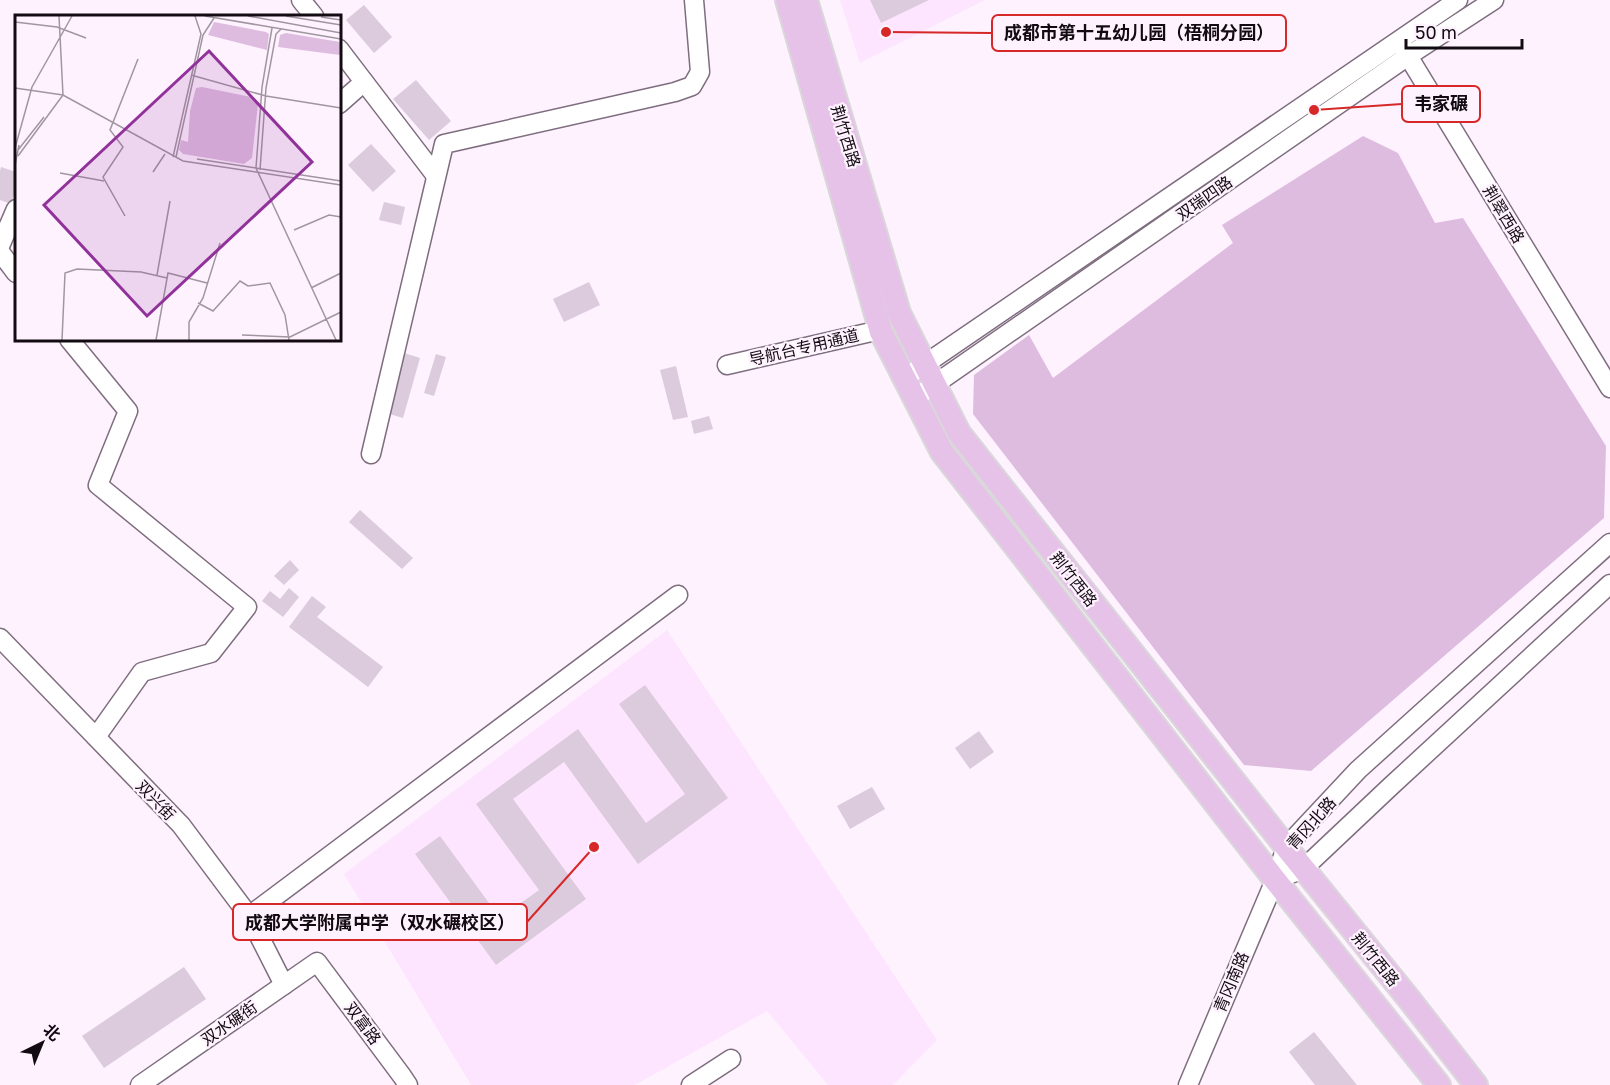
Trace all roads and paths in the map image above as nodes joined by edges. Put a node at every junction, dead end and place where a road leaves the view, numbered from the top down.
1 (301, 0) edge
2 (694, 0) edge
3 (787, 0) edge
4 (806, 0) edge
5 (1458, 0) edge
6 (1494, 0) edge
7 (313, 15) edge
8 (1398, 40) junction
9 (340, 50) edge
10 (1408, 56) junction
11 (364, 82) junction
12 (340, 103) edge
13 (436, 176) junction
14 (15, 211) edge
15 (0, 246) edge
16 (0, 252) edge
17 (15, 272) edge
18 (880, 330) junction
19 (70, 340) edge
20 (925, 364) junction
21 (727, 365) dead end
22 (904, 378) junction
23 (935, 385) junction
24 (1610, 388) edge
25 (915, 398) junction
26 (371, 454) dead end
27 (1610, 543) edge
28 (1610, 584) edge
29 (678, 595) dead end
30 (0, 638) edge
31 (96, 737) junction
32 (1286, 848) junction
33 (1304, 869) junction
34 (1275, 879) junction
35 (249, 916) junction
36 (317, 962) joint
37 (284, 984) junction
38 (731, 1059) dead end
39 (140, 1085) edge
40 (408, 1085) edge
41 (691, 1085) edge
42 (1188, 1085) edge
43 (1439, 1085) edge
44 (1476, 1085) edge

1 - 7 street
2 - 13 street
3 - 18 main road, 荆竹西路
4 - 20 main road, 荆竹西路
5 - 8 street, 双瑞四路
6 - 10 street, 双瑞四路
8 - 10 street, 荆翠西路
8 - 20 street, 双瑞四路
9 - 11 street
10 - 23 street, 双瑞四路
10 - 24 street, 荆翠西路
11 - 12 street
11 - 13 street
13 - 26 street
14 - 15 street
16 - 17 street
18 - 21 street, 导航台专用通道
18 - 22 main road, 荆竹西路
19 - 31 street
20 - 22 street, 双瑞四路
20 - 23 main road, 荆竹西路
22 - 25 main road, 荆竹西路
23 - 25 street, 双瑞四路
23 - 32 main road, 荆竹西路
25 - 34 main road, 荆竹西路
27 - 32 street, 青冈北路
28 - 33 street, 青冈北路
29 - 35 street
30 - 31 street, 双兴街
31 - 35 street, 双兴街
32 - 33 main road, 荆竹西路
32 - 34 street, 青冈北路
33 - 34 street, 青冈北路
33 - 44 main road, 荆竹西路
34 - 42 street, 青冈南路
34 - 43 main road, 荆竹西路
35 - 37 street, 双兴街
36 - 37 street, 双水碾街
36 - 40 street, 双富路
37 - 39 street, 双水碾街
38 - 41 street

